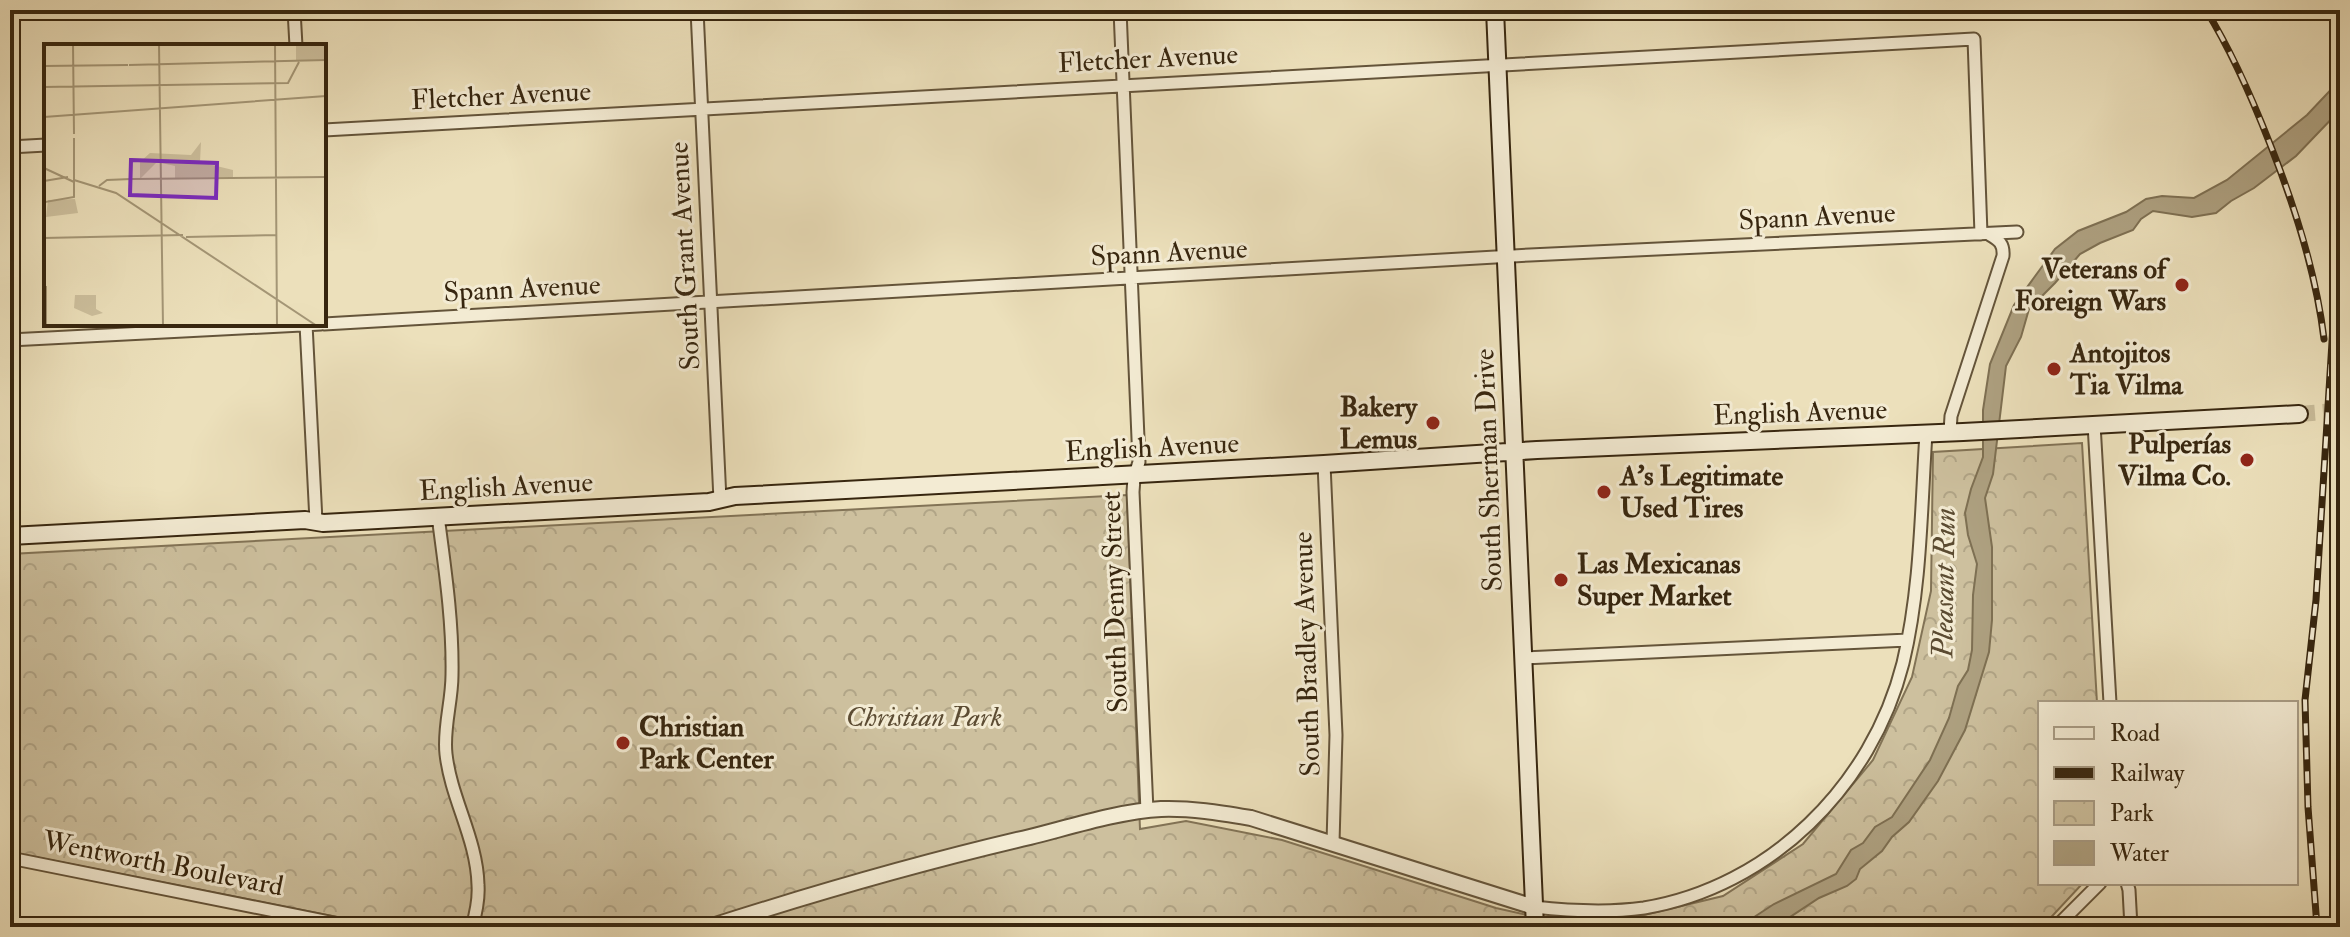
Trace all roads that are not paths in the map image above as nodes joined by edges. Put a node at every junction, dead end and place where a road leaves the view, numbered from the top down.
1 (294, 10) edge
2 (697, 10) edge
3 (1120, 10) edge
4 (1495, 10) edge
5 (296, 44) edge
6 (1497, 64) junction
7 (1123, 85) junction
8 (702, 109) junction
9 (326, 130) edge
10 (44, 145) edge
11 (10, 147) edge
12 (2017, 232) dead end
13 (1981, 234) junction
14 (1506, 257) junction
15 (1131, 279) junction
16 (711, 301) junction
17 (326, 324) edge
18 (269, 326) edge
19 (306, 326) edge
20 (10, 340) edge
21 (2299, 414) tunnel mouth
22 (2094, 424) junction
23 (1957, 432) junction
24 (1926, 433) junction
25 (1514, 451) junction
26 (1324, 464) junction
27 (1135, 475) junction
28 (720, 500) junction
29 (438, 516) junction
30 (316, 521) junction
31 (10, 536) edge
32 (1908, 640) junction
33 (1522, 658) junction
34 (2110, 701) edge
35 (1147, 811) junction
36 (1333, 843) junction
37 (10, 858) edge
38 (2098, 885) edge
39 (2128, 885) edge
40 (1534, 907) junction
41 (354, 927) edge
42 (472, 927) edge
43 (709, 927) edge
44 (1535, 927) edge
45 (2056, 927) edge
46 (2131, 927) edge

1 - 5 street
2 - 8 street, South Grant Avenue
3 - 7 street, South Denny Street
4 - 6 main road, South Sherman Drive
6 - 7 street, Fletcher Avenue
6 - 13 street, Fletcher Avenue
6 - 14 main road, South Sherman Drive
7 - 8 street, Fletcher Avenue
7 - 15 street, South Denny Street
8 - 9 street, Fletcher Avenue
8 - 16 street, South Grant Avenue
10 - 11 street
12 - 13 street, Spann Avenue
13 - 14 street, Spann Avenue
13 - 23 street
14 - 15 street, Spann Avenue
14 - 25 main road, South Sherman Drive
15 - 16 street, Spann Avenue
15 - 27 street, South Denny Street
16 - 17 street, Spann Avenue
16 - 28 street, South Grant Avenue
18 - 20 street, Spann Avenue
19 - 30 street
21 - 22 main road, English Avenue
22 - 23 main road, English Avenue
22 - 34 street
23 - 24 main road, English Avenue
24 - 25 main road, English Avenue
24 - 32 street
25 - 26 main road, English Avenue
25 - 33 main road, South Sherman Drive
26 - 27 main road, English Avenue
26 - 36 street, South Bradley Avenue
27 - 28 main road, English Avenue
27 - 35 street, South Denny Street
28 - 29 main road, English Avenue
29 - 30 main road, English Avenue
29 - 42 street
30 - 31 main road, English Avenue
32 - 33 street
32 - 40 street
33 - 40 main road, South Sherman Drive
35 - 36 street
35 - 43 street
36 - 40 street
37 - 41 street, Wentworth Boulevard
38 - 45 street
39 - 46 street
40 - 44 main road, South Sherman Drive

